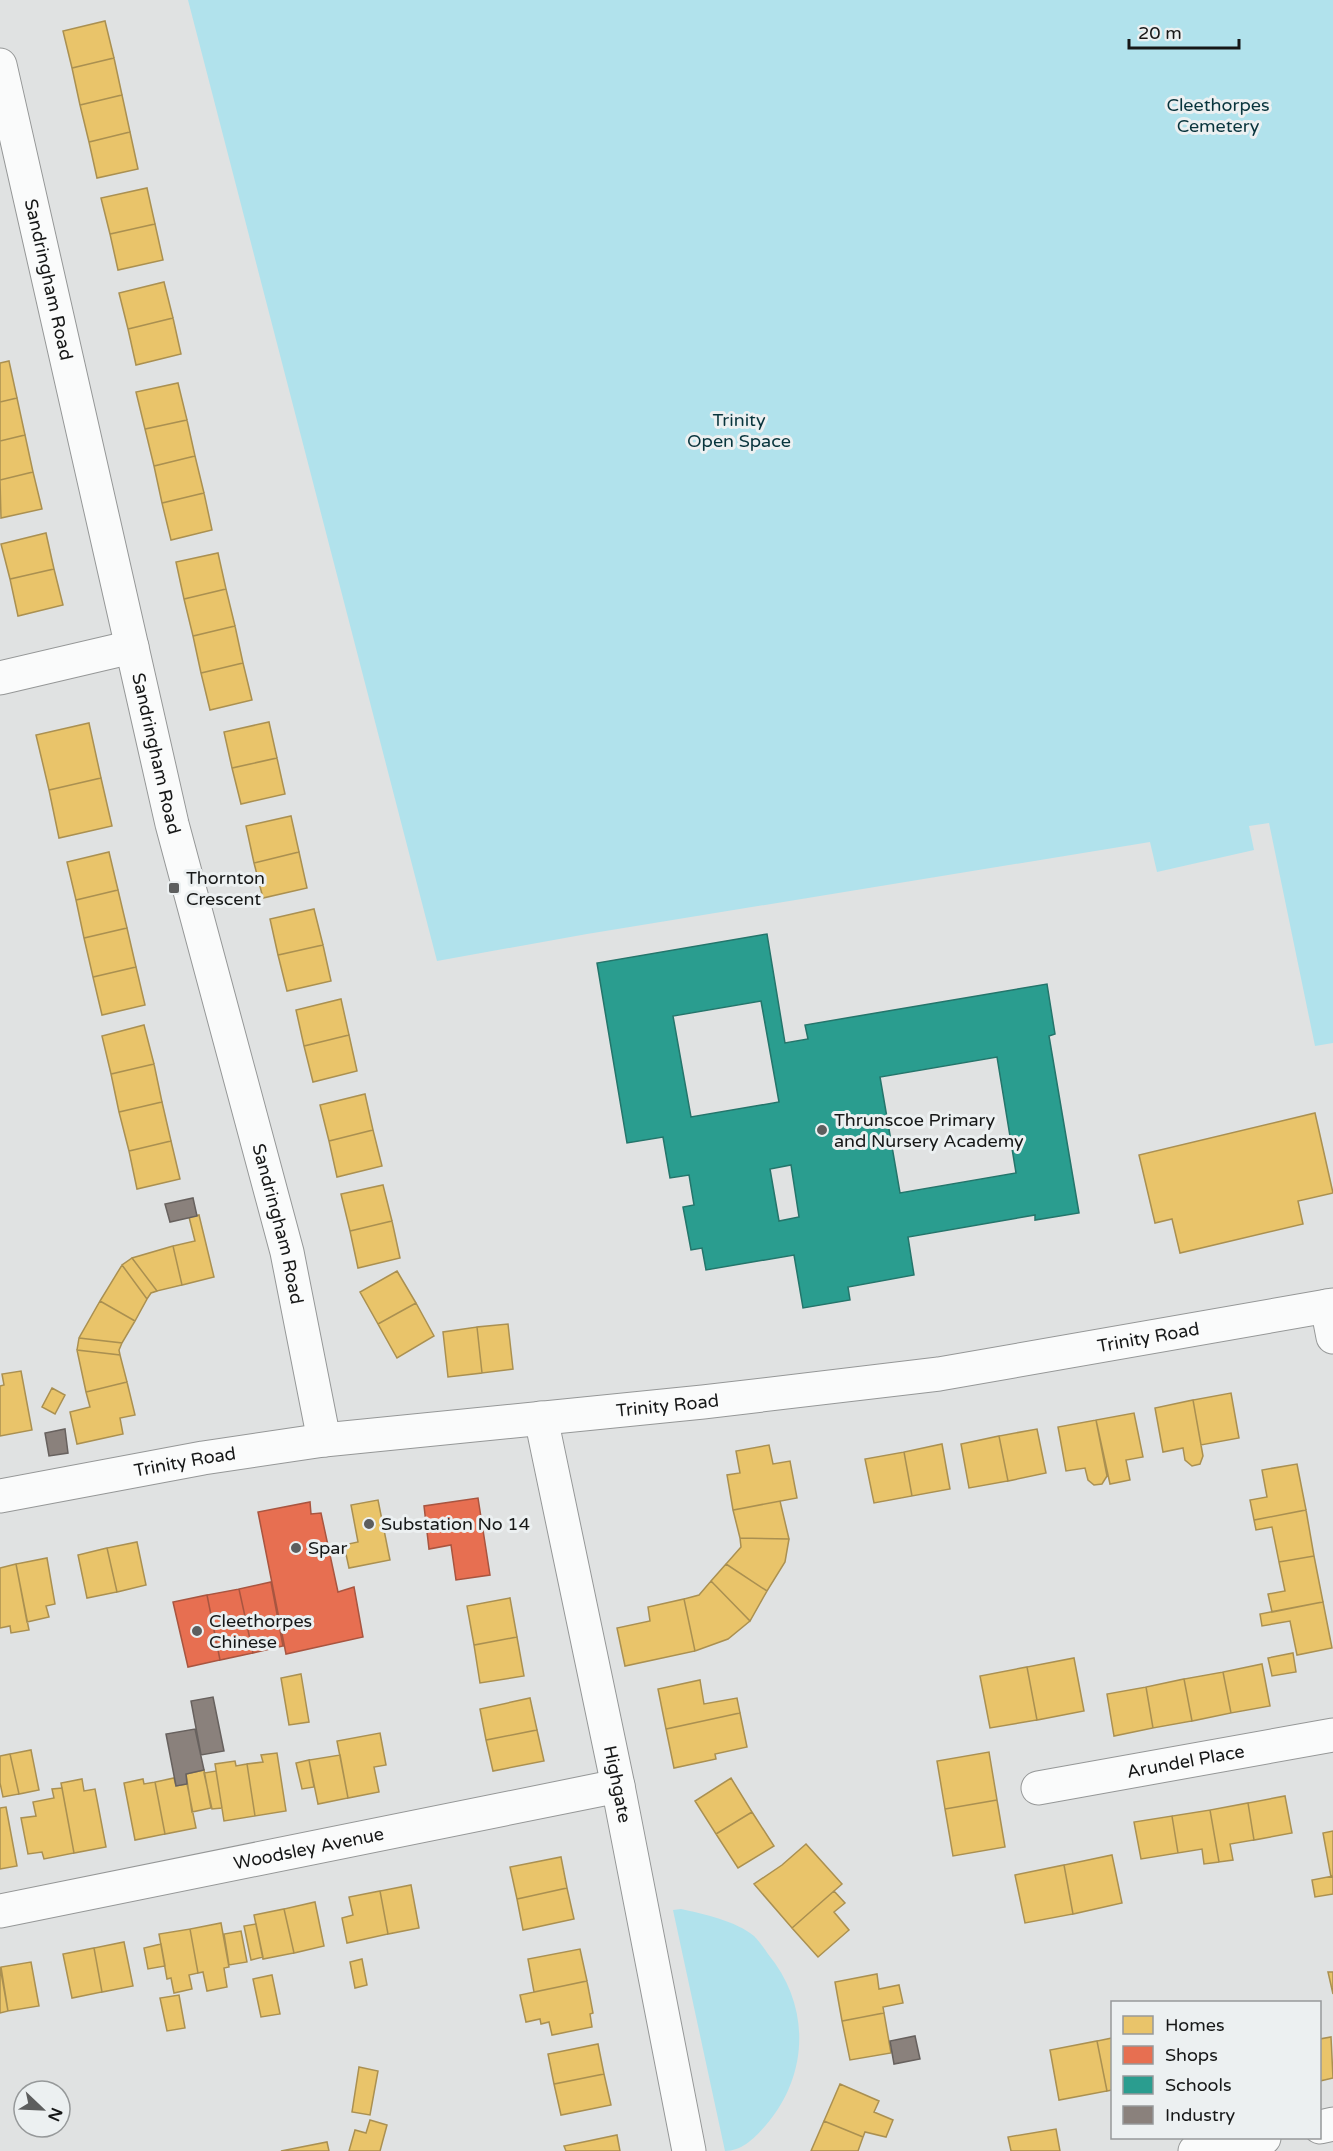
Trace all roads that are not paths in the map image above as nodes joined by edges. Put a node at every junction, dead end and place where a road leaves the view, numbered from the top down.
1 (0, 65) edge
2 (132, 647) junction
3 (0, 678) edge
4 (1331, 1316) edge
5 (541, 1418) junction
6 (324, 1440) junction
7 (0, 1496) edge
8 (1333, 1735) edge
9 (618, 1786) junction
10 (1038, 1788) dead end
11 (0, 1911) edge
12 (1259, 2139) edge
13 (689, 2151) edge
14 (1195, 2151) edge

1 - 2 street, Sandringham Road
2 - 3 street
2 - 6 street, Sandringham Road
4 - 5 street, Trinity Road
5 - 6 street, Trinity Road
5 - 9 street, Highgate
6 - 7 street, Trinity Road
8 - 10 street, Arundel Place
9 - 11 street, Woodsley Avenue
9 - 13 street, Highgate
12 - 14 street

